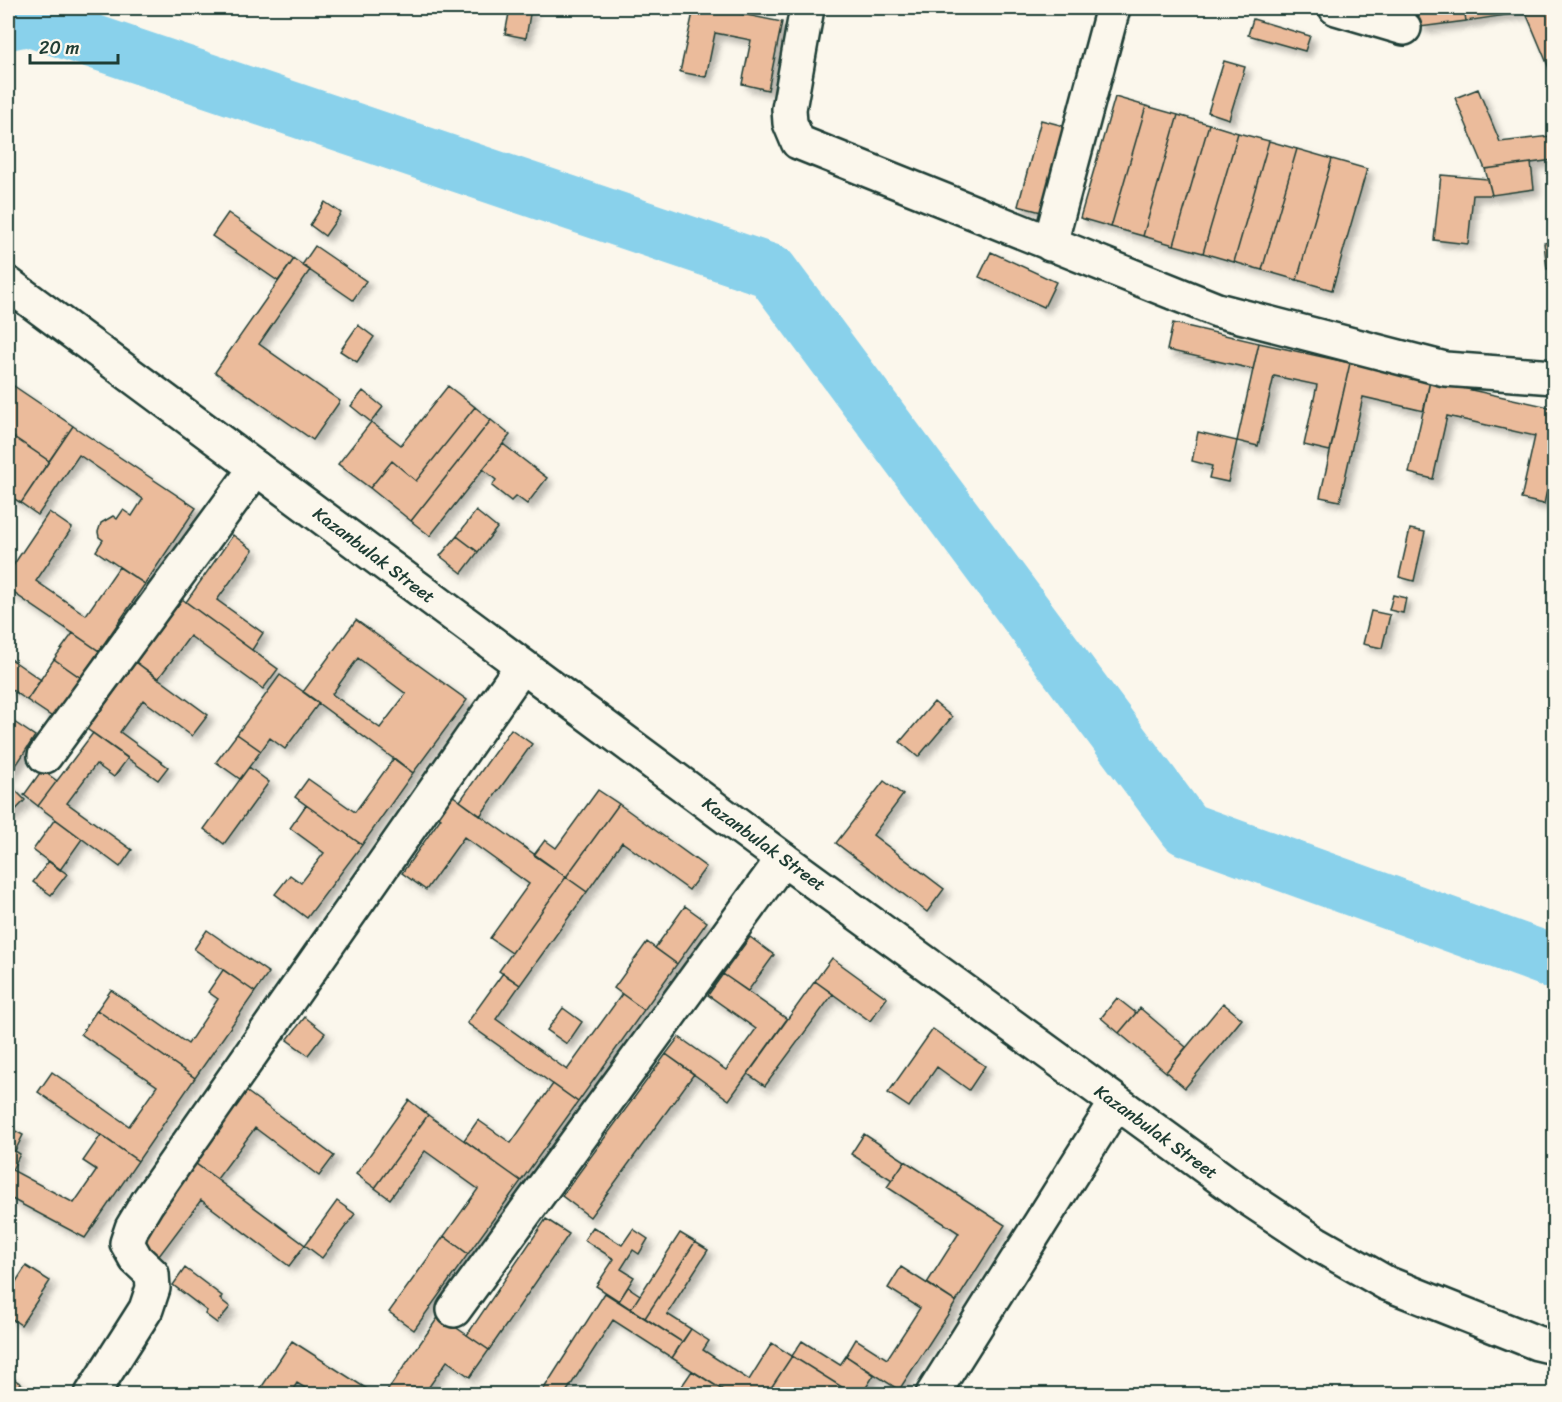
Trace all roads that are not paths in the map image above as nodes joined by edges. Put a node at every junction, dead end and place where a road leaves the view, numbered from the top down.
1 (807, 8) edge
2 (1113, 8) edge
3 (1336, 8) edge
4 (1404, 28) dead end
5 (1050, 244) junction
6 (8, 284) edge
7 (1554, 377) edge
8 (256, 468) junction
9 (522, 666) junction
10 (45, 756) dead end
11 (783, 859) junction
12 (1116, 1103) junction
13 (454, 1310) dead end
14 (1554, 1347) edge
15 (92, 1395) edge
16 (933, 1395) edge

1 - 5 street
2 - 5 street
3 - 4 street
5 - 7 street
6 - 8 street, Kazanbulak Street
8 - 9 street, Kazanbulak Street
8 - 10 street
9 - 11 street, Kazanbulak Street
9 - 15 street
11 - 12 street, Kazanbulak Street
11 - 13 street
12 - 14 street, Kazanbulak Street
12 - 16 street

